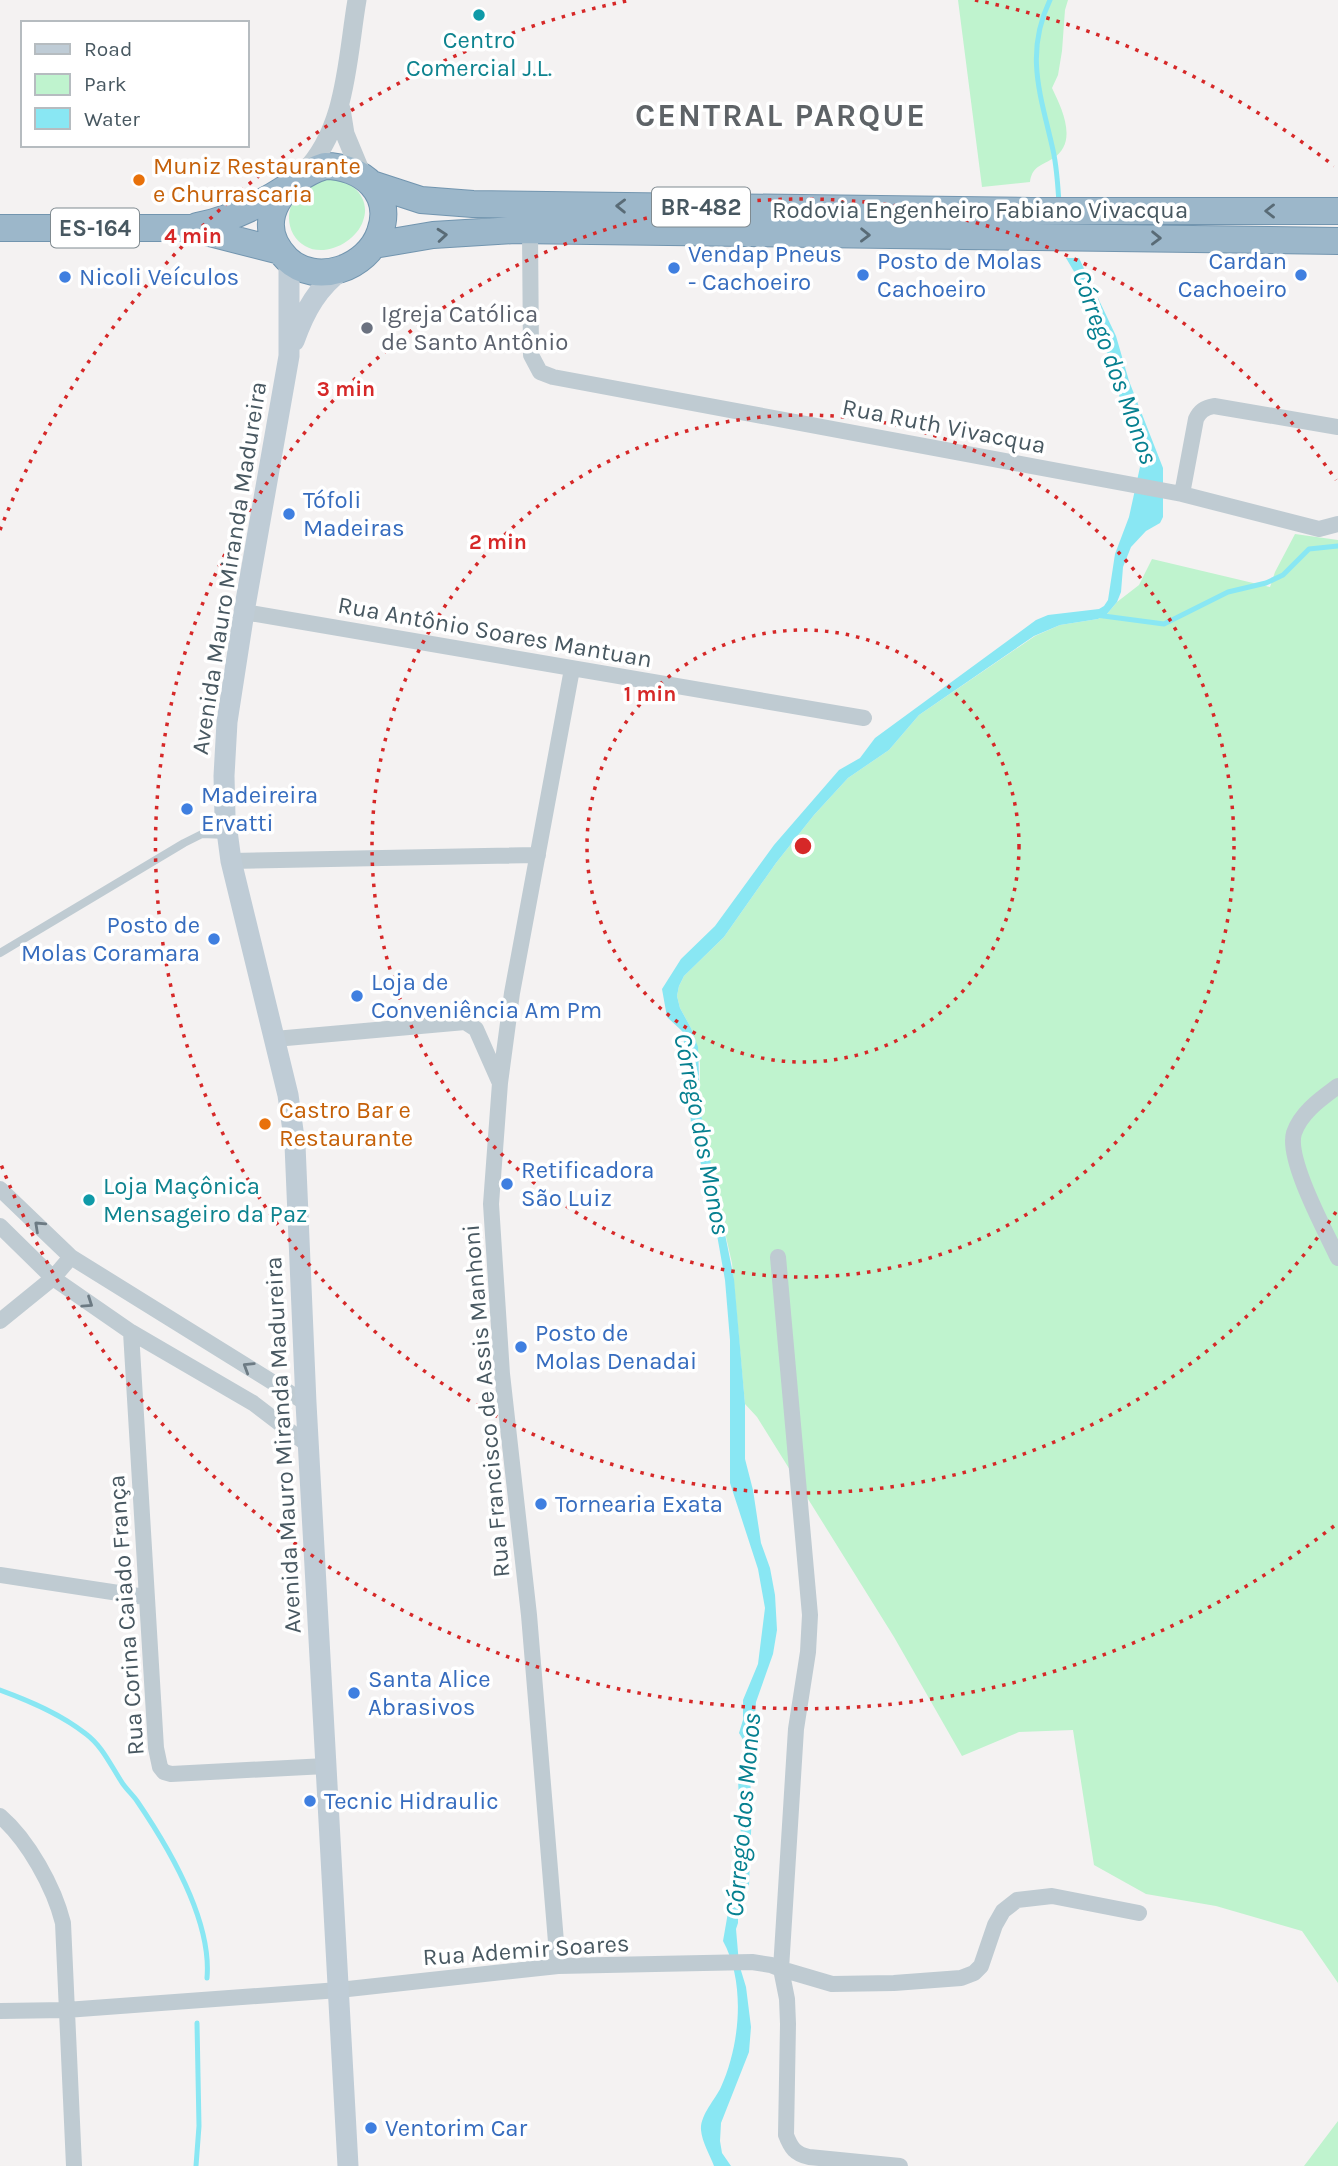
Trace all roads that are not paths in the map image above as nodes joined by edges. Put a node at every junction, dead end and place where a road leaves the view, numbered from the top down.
1 (357, 0) edge
2 (340, 101) junction
3 (367, 180) junction
4 (291, 183) junction
5 (1338, 211) edge
6 (1032, 224) junction
7 (1088, 224) junction
8 (0, 228) edge
9 (190, 228) junction
10 (530, 231) junction
11 (1338, 241) edge
12 (374, 245) junction
13 (284, 256) junction
14 (344, 268) junction
15 (289, 356) junction
16 (1338, 427) edge
17 (1175, 492) junction
18 (1338, 524) edge
19 (244, 612) junction
20 (572, 669) junction
21 (864, 718) dead end
22 (227, 835) junction
23 (538, 855) junction
24 (231, 861) junction
25 (0, 953) edge
26 (275, 1039) junction
27 (500, 1083) junction
28 (1338, 1086) edge
29 (0, 1189) edge
30 (0, 1226) edge
31 (71, 1257) junction
32 (778, 1257) dead end
33 (1338, 1258) edge
34 (53, 1278) junction
35 (0, 1321) edge
36 (131, 1332) junction
37 (306, 1402) junction
38 (308, 1445) junction
39 (0, 1575) edge
40 (145, 1597) junction
41 (326, 1766) junction
42 (0, 1816) edge
43 (1139, 1913) dead end
44 (558, 1966) junction
45 (781, 1969) junction
46 (339, 1990) junction
47 (66, 2010) junction
48 (0, 2011) edge
49 (74, 2166) edge
50 (348, 2166) edge
51 (900, 2166) edge

1 - 2 street
2 - 3 street
2 - 4 street
3 - 4 highway
6 -> 3 highway, Rodovia Engenheiro Fabiano Vivacqua / BR-482
3 - 12 highway
4 - 9 highway
4 - 13 highway
5 -> 7 highway, Rodovia Engenheiro Fabiano Vivacqua / BR-482
6 - 7 highway, Rodovia Engenheiro Fabiano Vivacqua / BR-482
10 -> 6 highway, Rodovia Engenheiro Fabiano Vivacqua / BR-482
7 -> 11 highway, Rodovia Engenheiro Fabiano Vivacqua / BR-482
8 - 9 highway, ES-164
9 - 13 highway
12 -> 10 highway, Rodovia Engenheiro Fabiano Vivacqua / BR-482
10 - 17 street, Rua Ruth Vivacqua
12 - 14 highway
13 - 14 highway
13 - 15 main road
14 - 15 main road
15 - 19 main road, Avenida Mauro Miranda Madureira
16 - 17 street
17 - 18 street, Rua Ruth Vivacqua
19 - 20 street, Rua Antônio Soares Mantuan
19 - 22 main road, Avenida Mauro Miranda Madureira
20 - 21 street, Rua Antônio Soares Mantuan
20 - 23 street, Rua Francisco de Assis Manhoni
22 - 24 main road, Avenida Mauro Miranda Madureira
22 - 25 lane
23 - 24 street
23 - 27 street, Rua Francisco de Assis Manhoni
24 - 26 main road, Avenida Mauro Miranda Madureira
26 - 27 street
26 - 37 main road, Avenida Mauro Miranda Madureira
27 - 44 street, Rua Francisco de Assis Manhoni
28 - 33 street
31 -> 29 street
30 - 34 street
31 - 34 street
37 -> 31 street
32 - 45 street
34 - 35 street
34 -> 36 street
36 - 38 street
36 - 40 street, Rua Corina Caiado França
37 - 38 main road, Avenida Mauro Miranda Madureira
38 - 41 main road, Avenida Mauro Miranda Madureira
39 - 40 street
40 - 41 street, Rua Corina Caiado França
41 - 46 main road, Avenida Mauro Miranda Madureira
42 - 47 street
43 - 45 street, Rua Ademir Soares
44 - 45 street, Rua Ademir Soares
44 - 46 street, Rua Ademir Soares
45 - 51 street
46 - 47 street, Rua Ademir Soares
46 - 50 main road, Avenida Mauro Miranda Madureira
47 - 48 street, Rua Ademir Soares
47 - 49 street

